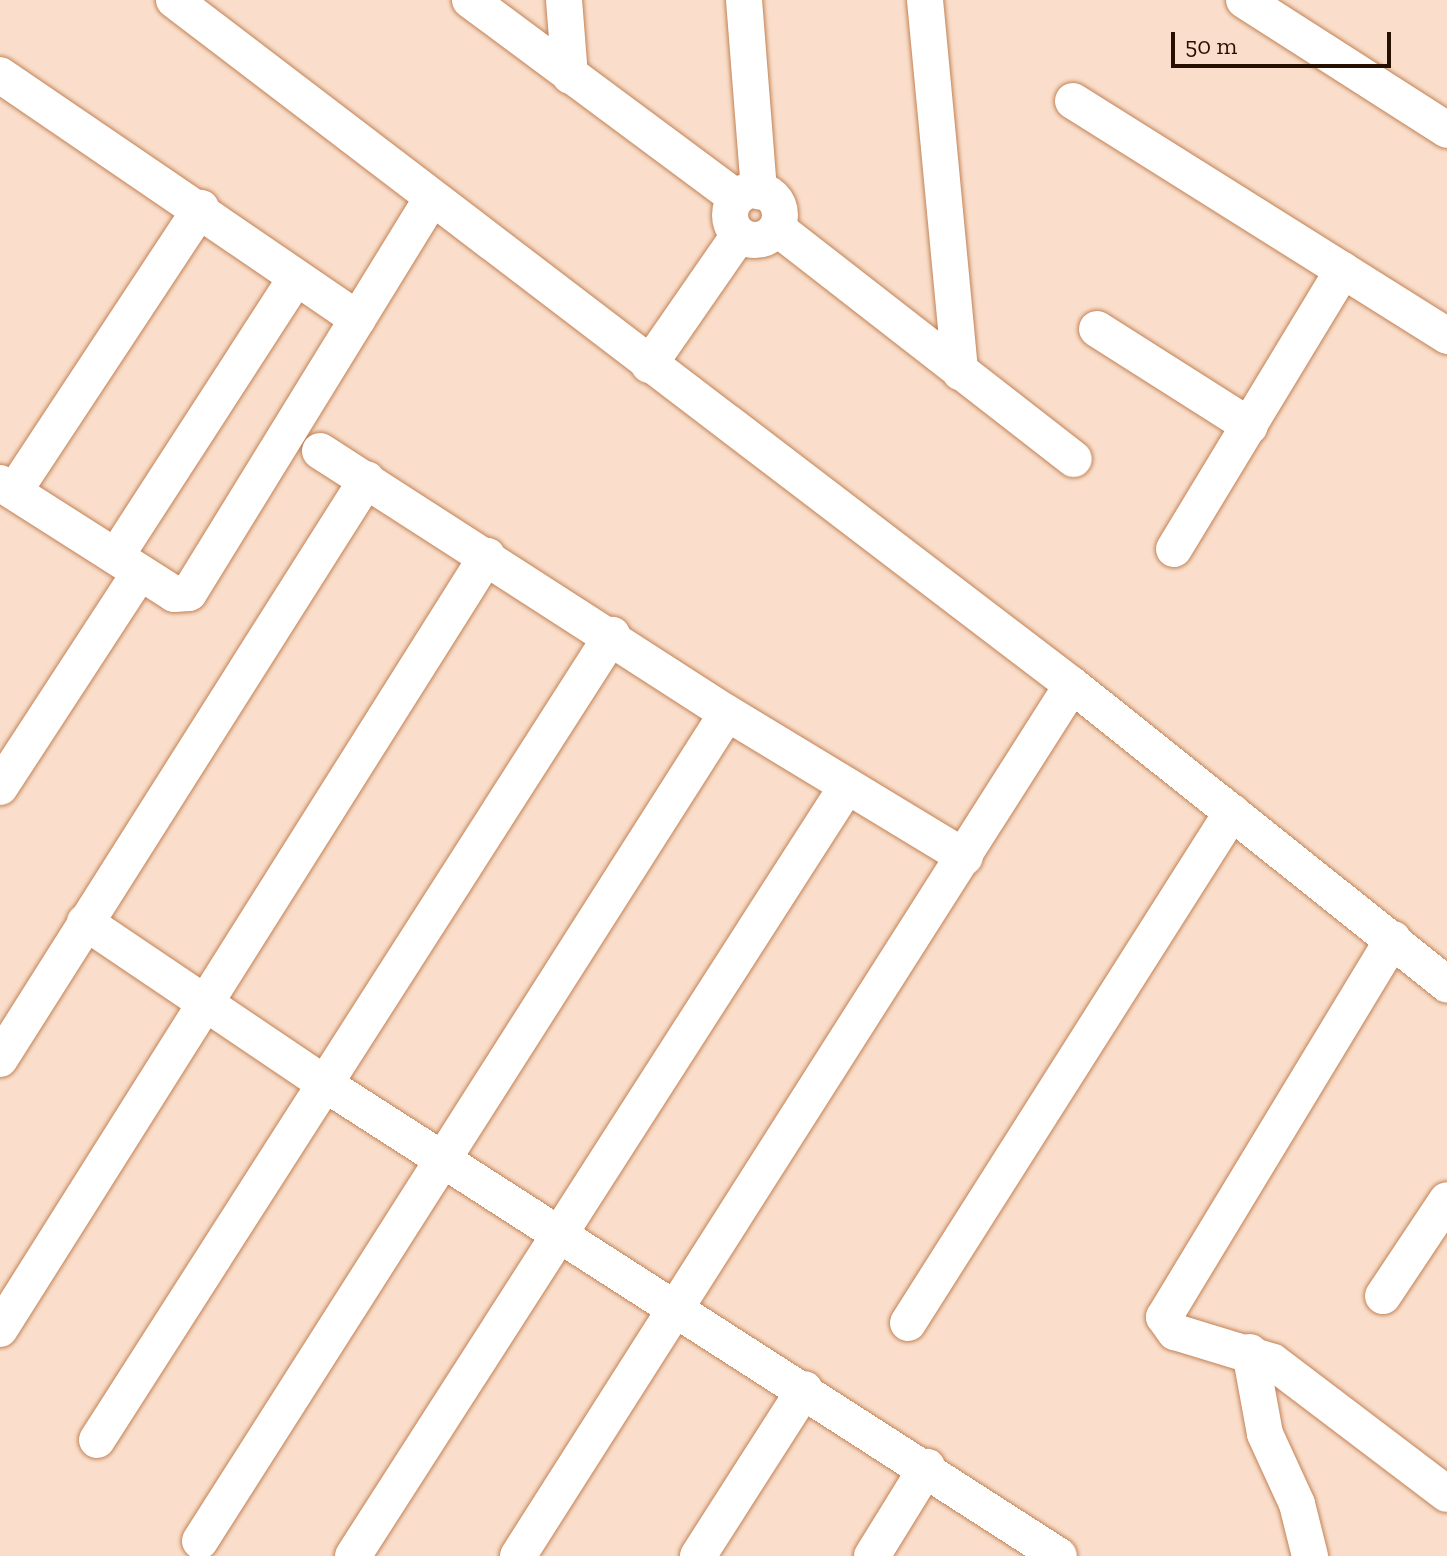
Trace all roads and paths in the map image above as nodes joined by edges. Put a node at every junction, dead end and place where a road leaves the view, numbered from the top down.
1 (470, 0) edge
2 (564, 0) edge
3 (744, 0) edge
4 (925, 0) edge
5 (1244, 0) edge
6 (177, 1) edge
7 (0, 75) edge
8 (570, 76) junction
9 (1073, 101) dead end
10 (1447, 130) edge
11 (748, 194) junction
12 (432, 198) junction
13 (201, 208) junction
14 (777, 228) junction
15 (739, 235) junction
16 (1343, 270) junction
17 (296, 278) junction
18 (358, 319) junction
19 (1097, 329) dead end
20 (1447, 336) edge
21 (649, 365) junction
22 (960, 372) junction
23 (1250, 426) junction
24 (320, 451) dead end
25 (1074, 459) dead end
26 (367, 479) junction
27 (7, 487) edge
28 (1174, 549) dead end
29 (487, 556) junction
30 (128, 565) junction
31 (612, 635) junction
32 (1072, 685) junction
33 (727, 713) junction
34 (847, 786) junction
35 (0, 787) edge
36 (1232, 812) junction
37 (965, 857) junction
38 (85, 922) junction
39 (1393, 939) junction
40 (1447, 984) edge
41 (205, 1002) junction
42 (0, 1059) edge
43 (322, 1082) junction
44 (445, 1161) junction
45 (1447, 1200) edge
46 (558, 1235) junction
47 (1383, 1296) dead end
48 (674, 1310) junction
49 (908, 1323) dead end
50 (0, 1329) edge
51 (1250, 1352) junction
52 (805, 1389) junction
53 (97, 1440) dead end
54 (927, 1467) junction
55 (1447, 1494) edge
56 (200, 1541) dead end
57 (1053, 1554) edge
58 (353, 1556) edge
59 (518, 1556) edge
60 (698, 1556) edge
61 (872, 1556) edge
62 (1310, 1556) edge

1 - 8 street
2 - 8 street
3 - 11 street
4 - 22 street
5 - 10 street
6 - 12 street
7 - 13 street
8 - 11 street
9 - 16 street
11 - 14 street
11 - 15 street
12 - 18 street
12 - 21 street
13 - 17 street
13 - 27 street
14 - 15 street
14 - 22 street
15 - 21 street
16 - 20 street
16 - 23 street
17 - 18 street
17 - 30 street
18 - 30 street
19 - 23 street
21 - 32 street
22 - 25 street
23 - 28 street
24 - 26 street
26 - 29 street
26 - 38 street
27 - 30 street
29 - 31 street
29 - 41 street
30 - 35 street
31 - 33 street
31 - 43 street
32 - 36 street
32 - 37 street
33 - 34 street
33 - 44 street
34 - 37 street
34 - 46 street
36 - 39 street
36 - 49 street
37 - 48 street
38 - 41 street
38 - 42 street
39 - 40 street
39 - 51 street
41 - 43 street
41 - 50 street
43 - 44 street
43 - 53 street
44 - 46 street
44 - 56 street
45 - 47 street
46 - 48 street
46 - 58 street
48 - 52 street
48 - 59 street
51 - 55 street
51 - 62 street
52 - 54 street
52 - 60 street
54 - 57 street
54 - 61 street

